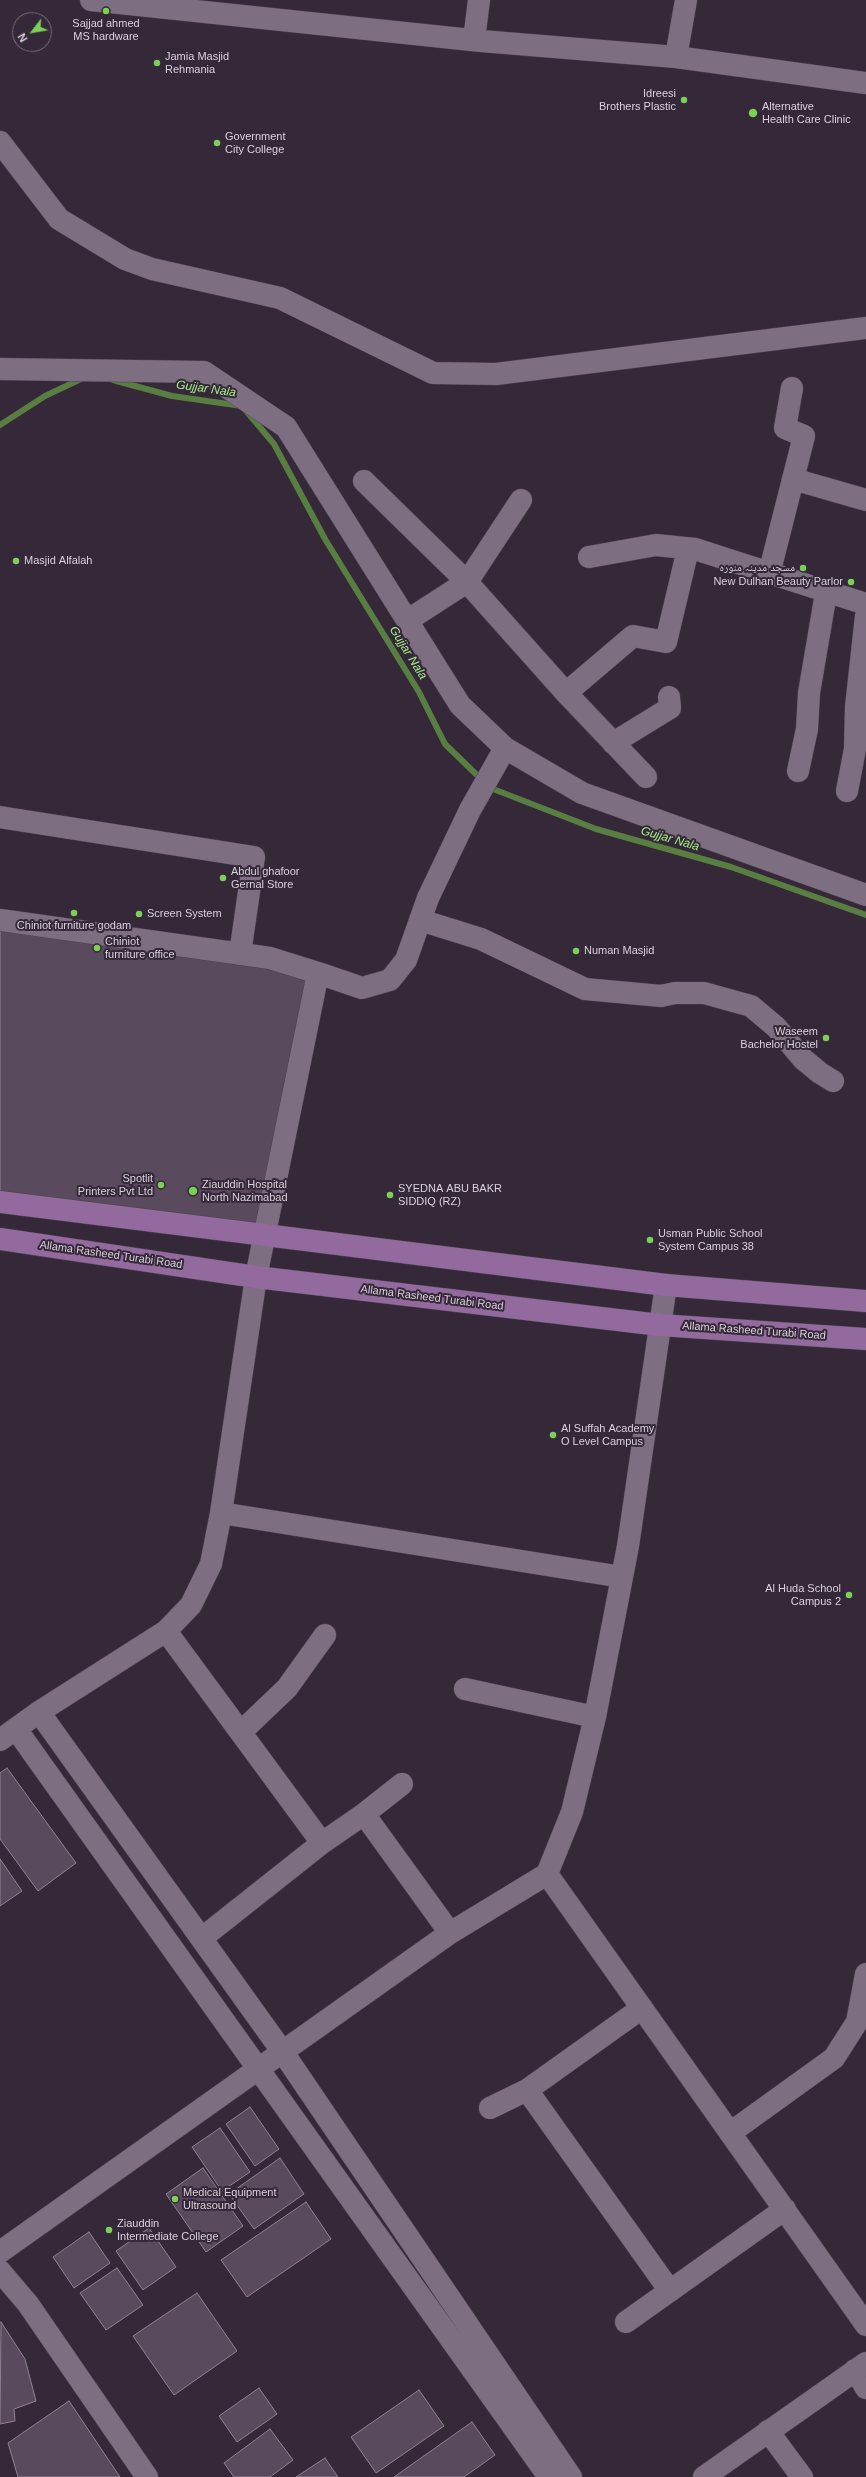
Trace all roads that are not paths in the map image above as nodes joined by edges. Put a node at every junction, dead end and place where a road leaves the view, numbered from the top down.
1 (91, 0) edge
2 (479, 0) edge
3 (686, 0) edge
4 (474, 40) junction
5 (676, 57) junction
6 (866, 83) edge
7 (0, 142) edge
8 (866, 328) edge
9 (0, 370) edge
10 (792, 388) dead end
11 (793, 479) junction
12 (364, 481) dead end
13 (521, 500) dead end
14 (866, 500) edge
15 (688, 549) junction
16 (589, 557) dead end
17 (769, 574) junction
18 (467, 582) junction
19 (826, 592) junction
20 (866, 604) edge
21 (866, 616) edge
22 (408, 620) junction
23 (566, 693) junction
24 (669, 697) dead end
25 (613, 743) junction
26 (506, 748) junction
27 (798, 771) dead end
28 (646, 777) dead end
29 (847, 791) dead end
30 (0, 817) edge
31 (866, 895) edge
32 (0, 920) edge
33 (420, 920) junction
34 (240, 954) junction
35 (318, 973) junction
36 (833, 1081) dead end
37 (0, 1202) edge
38 (264, 1235) junction
39 (0, 1239) edge
40 (256, 1277) junction
41 (666, 1285) junction
42 (866, 1301) edge
43 (660, 1325) junction
44 (866, 1339) edge
45 (221, 1513) junction
46 (622, 1577) junction
47 (166, 1631) junction
48 (325, 1635) dead end
49 (465, 1689) dead end
50 (39, 1712) junction
51 (595, 1717) junction
52 (242, 1731) junction
53 (8, 1734) edge
54 (402, 1784) dead end
55 (364, 1814) junction
56 (322, 1842) junction
57 (547, 1874) junction
58 (450, 1933) junction
59 (202, 1938) junction
60 (866, 1974) edge
61 (642, 2008) junction
62 (282, 2051) junction
63 (258, 2069) junction
64 (527, 2090) junction
65 (490, 2108) dead end
66 (730, 2133) junction
67 (784, 2209) junction
68 (0, 2252) edge
69 (0, 2271) edge
70 (670, 2291) junction
71 (626, 2322) dead end
72 (866, 2324) edge
73 (860, 2366) edge
74 (866, 2388) edge
75 (768, 2431) junction
76 (147, 2477) edge
77 (549, 2477) edge
78 (571, 2477) edge
79 (704, 2477) edge
80 (802, 2477) edge

1 - 4 street
2 - 4 street
3 - 5 street
4 - 5 street
5 - 6 street
7 - 8 street
9 - 22 street
10 - 11 street
11 - 14 street
11 - 17 street
12 - 18 street
13 - 18 street
15 - 16 street
15 - 17 street
15 - 23 street
17 - 19 street
18 - 22 street
18 - 23 street
19 - 20 street
19 - 27 street
21 - 29 street
22 - 26 street
23 - 25 street
24 - 25 street
25 - 28 street
26 - 31 street
26 - 33 street
30 - 34 street
32 - 34 street
33 - 35 street
33 - 36 street
34 - 35 street
35 - 38 street
37 - 38 main road
38 - 40 street
38 - 41 main road
39 - 40 main road, Allama Rasheed Turabi Road
40 - 43 main road, Allama Rasheed Turabi Road
40 - 45 street
41 - 42 main road
41 - 43 street
43 - 44 main road, Allama Rasheed Turabi Road
43 - 46 street
45 - 46 street
45 - 47 street
46 - 51 street
47 - 50 street
47 - 52 street
48 - 52 street
49 - 51 street
50 - 53 street
50 - 59 street
51 - 57 street
52 - 56 street
53 - 63 street
54 - 55 street
55 - 56 street
55 - 58 street
56 - 59 street
57 - 58 street
57 - 61 street
58 - 62 street
59 - 62 street
60 - 66 street
61 - 64 street
61 - 66 street
62 - 63 street
62 - 78 street
63 - 68 street
63 - 77 street
64 - 65 street
64 - 70 street
66 - 67 street
67 - 70 street
67 - 72 street
69 - 76 street
70 - 71 street
73 - 74 street
73 - 75 street
75 - 79 street
75 - 80 street

